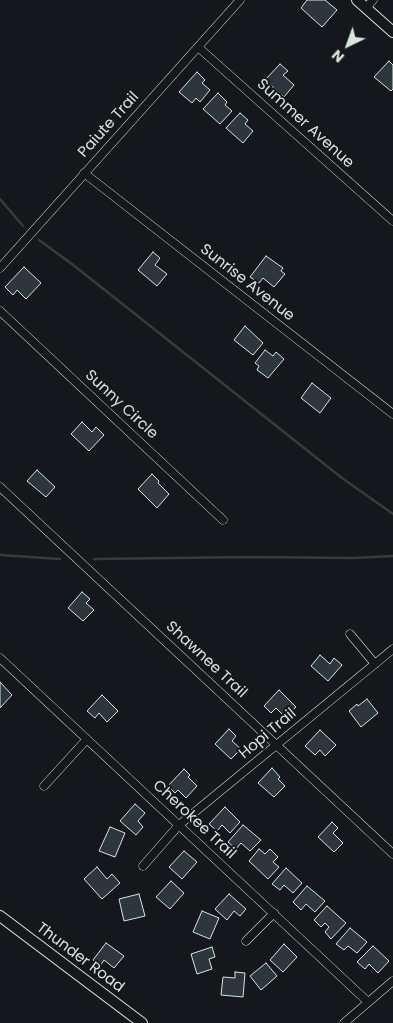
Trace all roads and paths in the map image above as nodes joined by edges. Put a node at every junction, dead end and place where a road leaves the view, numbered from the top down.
1 (240, 0) edge
2 (357, 0) edge
3 (373, 0) edge
4 (366, 8) junction
5 (393, 32) edge
6 (198, 47) junction
7 (84, 173) junction
8 (393, 222) edge
9 (0, 268) edge
10 (0, 312) edge
11 (393, 414) edge
12 (0, 487) edge
13 (223, 520) dead end
14 (350, 634) dead end
15 (393, 649) edge
16 (0, 658) edge
17 (375, 664) junction
18 (87, 739) junction
19 (277, 745) junction
20 (44, 786) dead end
21 (179, 825) junction
22 (393, 854) edge
23 (143, 866) dead end
24 (274, 913) junction
25 (0, 916) edge
26 (246, 941) dead end
27 (393, 981) edge
28 (368, 1002) junction
29 (142, 1023) edge
30 (344, 1023) edge

1 - 6 street, Paiute Trail
2 - 4 street
3 - 4 street
4 - 5 street
6 - 7 street, Paiute Trail
6 - 8 street, Summer Avenue
7 - 9 street, Paiute Trail
7 - 11 street, Sunrise Avenue
10 - 13 street, Sunny Circle
12 - 19 street, Shawnee Trail
14 - 17 street
15 - 17 street, Hopi Trail
16 - 18 street, Cherokee Trail
17 - 19 street, Hopi Trail
18 - 20 street
18 - 21 street, Cherokee Trail
19 - 21 street, Hopi Trail
19 - 22 street, Shawnee Trail
21 - 23 street, Hopi Trail
21 - 24 street, Cherokee Trail
24 - 26 street
24 - 28 street, Cherokee Trail
25 - 29 street, Thunder Road
27 - 28 street
28 - 30 street

